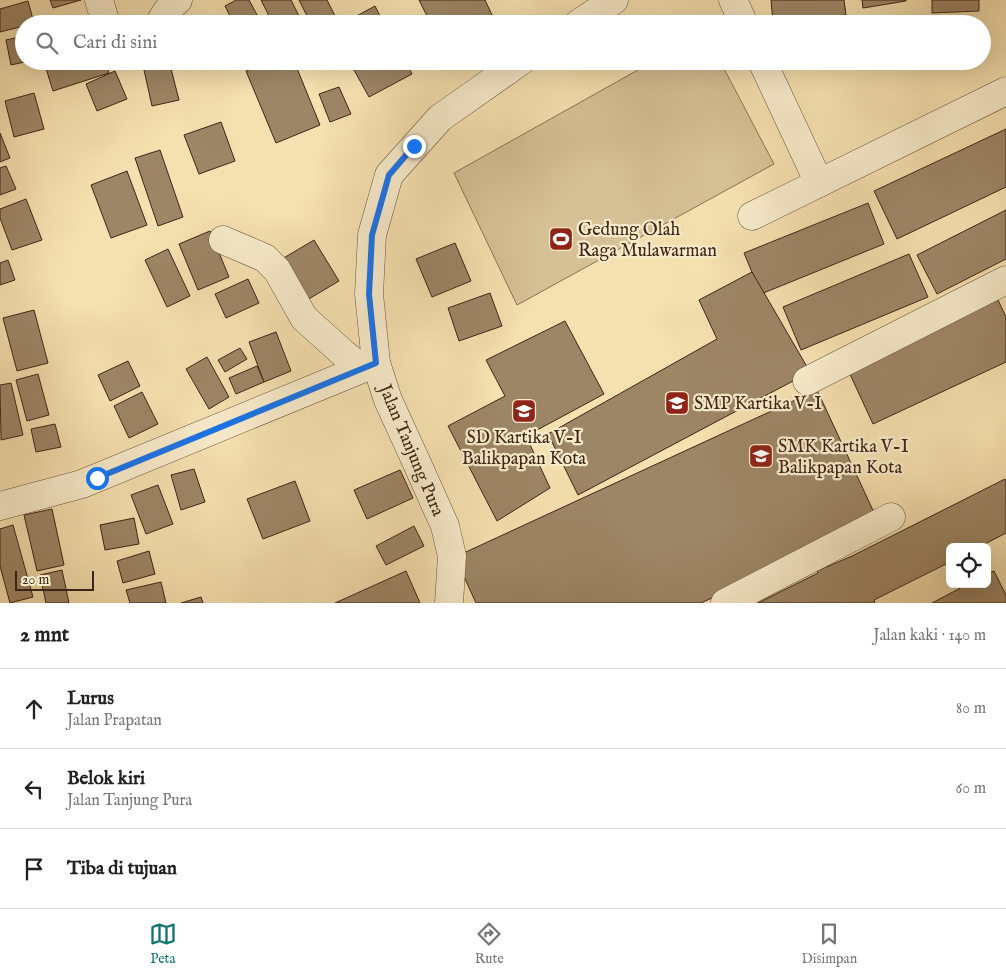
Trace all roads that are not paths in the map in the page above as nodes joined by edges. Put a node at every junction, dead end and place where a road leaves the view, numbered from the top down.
1 (99, 0) edge
2 (178, 0) edge
3 (614, 0) edge
4 (733, 0) edge
5 (103, 15) edge
6 (164, 15) edge
7 (592, 15) edge
8 (740, 15) edge
9 (508, 70) edge
10 (766, 70) edge
11 (1006, 91) edge
12 (819, 183) junction
13 (752, 216) dead end
14 (223, 240) dead end
15 (1006, 280) edge
16 (369, 365) junction
17 (807, 381) dead end
18 (0, 506) edge
19 (891, 517) dead end
20 (450, 603) edge
21 (725, 603) edge

1 - 5 street
2 - 6 street
3 - 7 street
4 - 8 street
9 - 16 street, Jalan Tanjung Pura
10 - 12 street
11 - 12 street
12 - 13 street
14 - 16 street
15 - 17 street
16 - 18 street
16 - 20 street, Jalan Tanjung Pura
19 - 21 street

